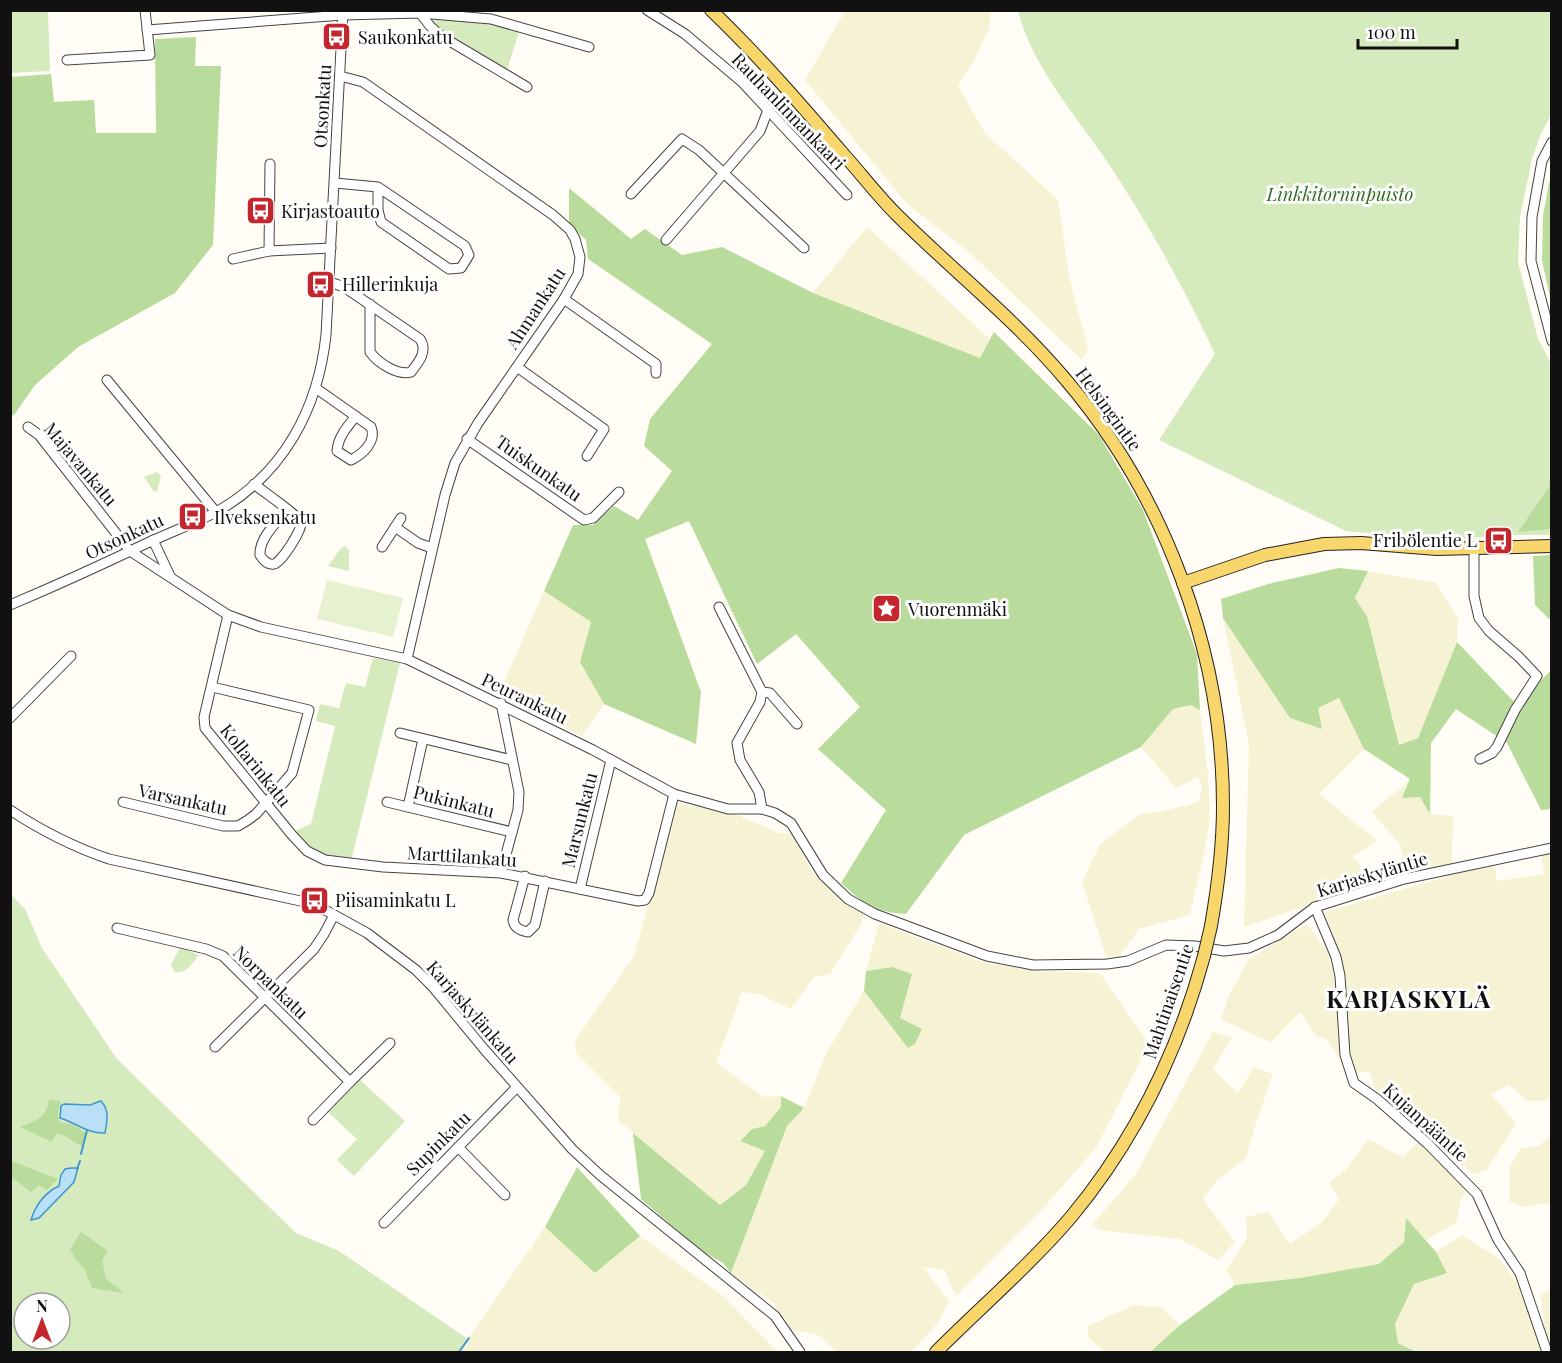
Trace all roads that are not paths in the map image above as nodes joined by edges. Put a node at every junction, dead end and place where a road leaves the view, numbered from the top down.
1 (145, 10) edge
2 (646, 10) edge
3 (711, 10) edge
4 (343, 13) edge
5 (420, 13) junction
6 (147, 30) junction
7 (589, 47) dead end
8 (67, 60) dead end
9 (340, 76) junction
10 (527, 87) dead end
11 (768, 110) junction
12 (1551, 142) edge
13 (270, 164) dead end
14 (724, 174) junction
15 (335, 183) junction
16 (378, 187) junction
17 (631, 194) dead end
18 (847, 195) dead end
19 (666, 240) dead end
20 (331, 248) junction
21 (804, 248) dead end
22 (269, 251) junction
23 (233, 259) dead end
24 (330, 282) junction
25 (564, 299) junction
26 (370, 304) junction
27 (1551, 341) edge
28 (517, 367) junction
29 (656, 373) dead end
30 (107, 380) dead end
31 (317, 389) junction
32 (356, 416) junction
33 (28, 427) dead end
34 (467, 439) junction
35 (587, 456) dead end
36 (254, 484) junction
37 (619, 492) dead end
38 (287, 510) junction
39 (216, 512) junction
40 (401, 518) dead end
41 (395, 527) junction
42 (153, 540) junction
43 (1551, 546) edge
44 (382, 547) dead end
45 (432, 548) junction
46 (1474, 549) junction
47 (130, 551) junction
48 (170, 576) junction
49 (1183, 584) junction
50 (10, 605) edge
51 (718, 607) dead end
52 (228, 615) junction
53 (71, 656) dead end
54 (407, 659) junction
55 (212, 687) junction
56 (762, 692) junction
57 (501, 704) junction
58 (10, 718) edge
59 (797, 724) dead end
60 (400, 733) dead end
61 (423, 740) junction
62 (1480, 759) dead end
63 (512, 760) junction
64 (611, 760) junction
65 (674, 794) junction
66 (123, 802) dead end
67 (387, 802) dead end
68 (265, 803) junction
69 (408, 807) junction
70 (762, 809) junction
71 (10, 810) edge
72 (512, 832) junction
73 (1551, 848) edge
74 (347, 863) joint
75 (501, 873) junction
76 (525, 876) junction
77 (544, 881) junction
78 (580, 888) junction
79 (836, 888) joint
80 (1315, 908) junction
81 (334, 915) junction
82 (117, 928) dead end
83 (265, 998) junction
84 (390, 1043) dead end
85 (215, 1047) dead end
86 (350, 1082) junction
87 (517, 1087) junction
88 (313, 1120) dead end
89 (458, 1147) junction
90 (505, 1195) dead end
91 (384, 1223) dead end
92 (800, 1353) edge
93 (936, 1353) edge
94 (1547, 1353) edge

1 - 6 street
2 - 11 street, Rauhanlinnankaari
3 - 49 main road, Helsingintie
4 - 5 street
4 - 6 street
4 - 9 street, Otsonkatu
5 - 7 street
5 - 10 street
6 - 8 street
9 - 15 street, Otsonkatu
9 - 25 street, Ahmankatu
11 - 14 street
11 - 18 street, Rauhanlinnankaari
12 - 27 street
13 - 22 street
14 - 17 street
14 - 19 street
14 - 21 street
15 - 16 street
15 - 20 street, Otsonkatu
16 - 16 street
20 - 22 street
20 - 24 street, Otsonkatu
22 - 23 street
24 - 26 street
24 - 31 street, Otsonkatu
25 - 28 street, Ahmankatu
25 - 29 street
26 - 26 street
28 - 34 street, Ahmankatu
28 - 35 street
30 - 39 street
31 - 32 street
31 - 36 street, Otsonkatu
32 - 32 street
33 - 47 street, Majavankatu
34 - 37 street, Tuiskunkatu
34 - 45 street, Ahmankatu
36 - 38 street
36 - 39 street, Otsonkatu
38 - 38 street
39 - 42 street, Otsonkatu
40 - 41 street
41 - 44 street
41 - 45 street
42 - 47 street, Otsonkatu
42 - 48 street
43 - 46 main road
45 - 54 street, Ahmankatu
46 - 49 main road
46 - 62 street
47 - 48 street, Peurankatu
47 - 50 street, Otsonkatu
48 - 52 street, Peurankatu
49 - 93 main road, Mahtinaisentie, bridge
51 - 56 street
52 - 54 street, Peurankatu
52 - 55 street, Kollarinkatu
53 - 58 street
54 - 57 street, Peurankatu
55 - 68 street, Kollarinkatu
55 - 68 street, Varsankatu
56 - 59 street
56 - 70 street
57 - 63 street
57 - 64 street, Peurankatu
60 - 61 street
61 - 63 street
61 - 69 street
63 - 72 street
64 - 65 street, Peurankatu
64 - 78 street, Marsunkatu
65 - 70 street, Peurankatu
65 - 78 street, Marttilankatu
66 - 68 street, Varsankatu
67 - 69 street, Pukinkatu
68 - 74 street, Kollarinkatu
69 - 72 street, Pukinkatu
70 - 79 street, Peurankatu
71 - 81 street, Karjaskylänkatu
72 - 75 street
73 - 80 street, Karjaskyläntie
74 - 75 street, Marttilankatu
75 - 76 street, Marttilankatu
76 - 77 street, Marttilankatu
76 - 77 street
77 - 78 street, Marttilankatu
79 - 80 street, Karjaskyläntie
80 - 94 street, Kujanpääntie
81 - 83 street
81 - 87 street, Karjaskylänkatu
82 - 83 street, Norpankatu
83 - 85 street
83 - 86 street, Norpankatu
84 - 86 street
86 - 88 street
87 - 89 street, Supinkatu
87 - 92 street, Karjaskylänkatu
89 - 90 street
89 - 91 street, Supinkatu

